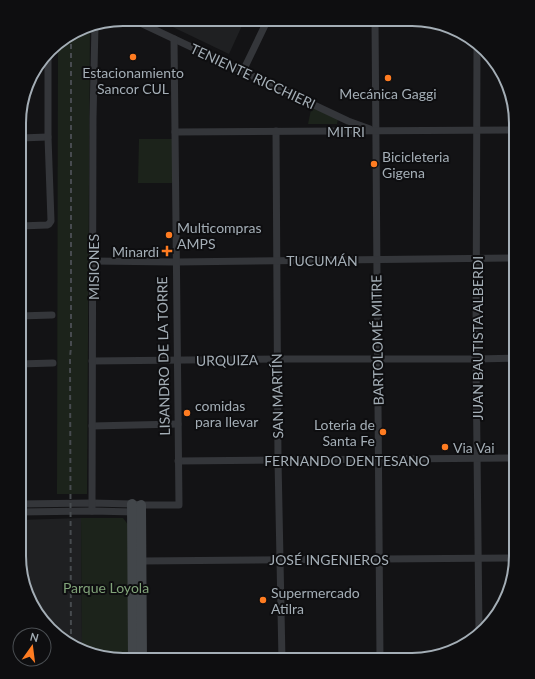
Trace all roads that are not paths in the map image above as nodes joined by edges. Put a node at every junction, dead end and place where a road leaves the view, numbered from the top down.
1 (147, 26) edge
2 (265, 26) edge
3 (375, 26) edge
4 (95, 30) edge
5 (174, 39) junction
6 (477, 51) edge
7 (48, 62) edge
8 (243, 71) junction
9 (477, 130) junction
10 (509, 130) edge
11 (276, 131) junction
12 (375, 131) junction
13 (175, 132) junction
14 (48, 137) junction
15 (26, 138) edge
16 (26, 226) edge
17 (476, 258) junction
18 (509, 258) edge
19 (375, 259) junction
20 (276, 260) junction
21 (93, 262) junction
22 (176, 262) junction
23 (52, 315) dead end
24 (26, 316) edge
25 (509, 358) edge
26 (277, 359) junction
27 (377, 359) junction
28 (476, 359) junction
29 (177, 360) junction
30 (92, 361) junction
31 (53, 363) dead end
32 (26, 364) edge
33 (178, 424) junction
34 (92, 426) junction
35 (478, 458) junction
36 (509, 458) edge
37 (378, 459) junction
38 (278, 460) junction
39 (178, 461) junction
40 (92, 503) junction
41 (26, 504) edge
42 (136, 509) junction
43 (92, 511) junction
44 (26, 512) edge
45 (379, 558) junction
46 (479, 558) junction
47 (509, 558) edge
48 (280, 559) junction
49 (142, 561) junction
50 (479, 627) edge
51 (133, 653) edge
52 (141, 653) edge
53 (282, 653) edge
54 (380, 653) edge

1 - 5 street, TENIENTE RICCHIERI
2 - 8 street
3 - 12 street, BARTOLOMÉ MITRE
4 - 21 street, MISIONES
5 - 8 street, TENIENTE RICCHIERI
5 - 13 street, LISANDRO DE LA TORRE
6 - 9 street, JUAN BAUTISTA ALBERDI
7 - 14 street
8 - 12 street, TENIENTE RICCHIERI
9 - 10 street, MITRI
9 - 12 street, MITRI
9 - 17 street, JUAN BAUTISTA ALBERDI
11 - 12 street, MITRI
11 - 13 street, MITRI
11 - 20 street, SAN MARTÍN
12 - 19 street, BARTOLOMÉ MITRE
13 - 22 street, LISANDRO DE LA TORRE
14 - 15 street
14 - 16 street
17 - 18 street, TUCUMÁN
17 - 19 street, TUCUMÁN
17 - 28 street, JUAN BAUTISTA ALBERDI
19 - 20 street, TUCUMÁN
19 - 27 street, BARTOLOMÉ MITRE
20 - 22 street, TUCUMÁN
20 - 26 street, SAN MARTÍN
21 - 22 street, TUCUMÁN
21 - 30 street, MISIONES
22 - 29 street, LISANDRO DE LA TORRE
23 - 24 street
25 - 28 street, URQUIZA
26 - 27 street, URQUIZA
26 - 29 street, URQUIZA
26 - 38 street, SAN MARTÍN
27 - 28 street, URQUIZA
27 - 37 street, BARTOLOMÉ MITRE
28 - 35 street, JUAN BAUTISTA ALBERDI
29 - 30 street, URQUIZA
29 - 33 street, LISANDRO DE LA TORRE
30 - 34 street, MISIONES
31 - 32 street
33 - 34 street
33 - 39 street, LISANDRO DE LA TORRE
34 - 40 street, MISIONES
35 - 36 street, FERNANDO DENTESANO
35 - 37 street, FERNANDO DENTESANO
35 - 46 street, JUAN BAUTISTA ALBERDI
37 - 38 street, FERNANDO DENTESANO
37 - 45 street, BARTOLOMÉ MITRE
38 - 39 street, FERNANDO DENTESANO
38 - 48 street, SAN MARTÍN
39 - 42 street, LISANDRO DE LA TORRE
40 - 41 street
40 - 42 street
40 - 43 street, MISIONES
42 - 43 street
42 - 49 street
42 - 51 street
43 - 44 street
45 - 46 street, JOSÉ INGENIEROS
45 - 48 street, JOSÉ INGENIEROS
45 - 54 street, BARTOLOMÉ MITRE
46 - 47 street, JOSÉ INGENIEROS
46 - 50 street, JUAN BAUTISTA ALBERDI
48 - 49 street, JOSÉ INGENIEROS
48 - 53 street, SAN MARTÍN
49 - 52 street

